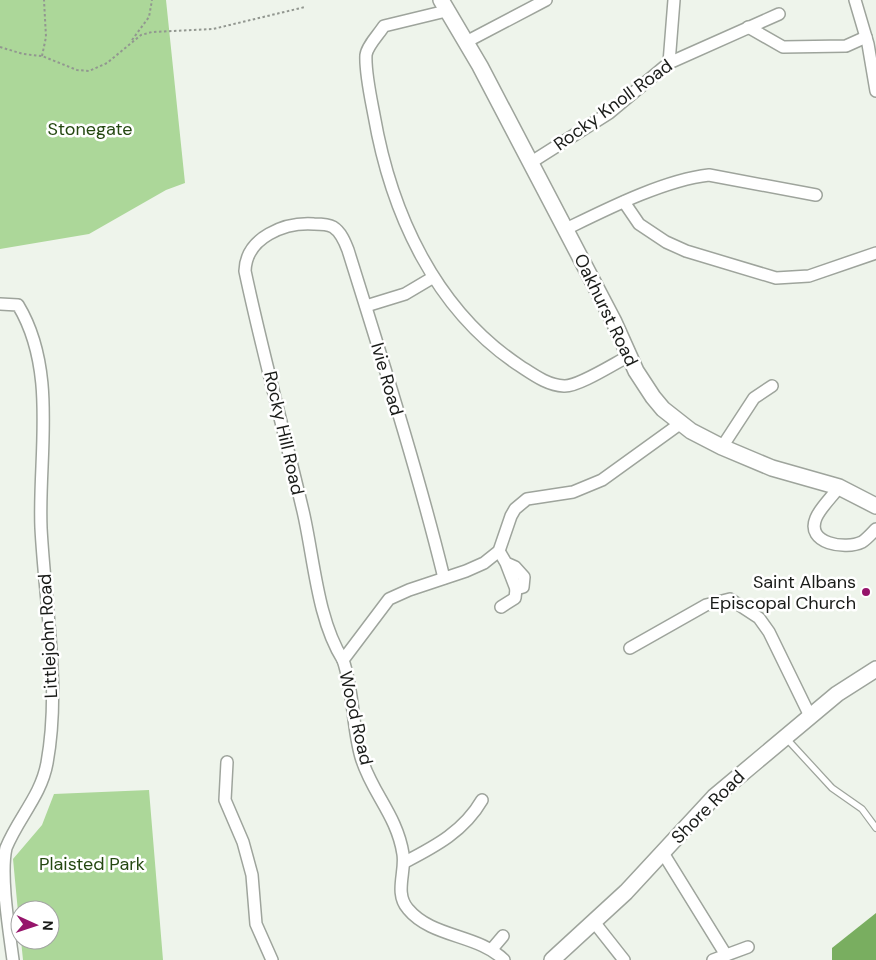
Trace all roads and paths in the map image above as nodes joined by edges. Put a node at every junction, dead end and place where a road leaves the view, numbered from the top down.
1 (44, 0) edge
2 (152, 0) edge
3 (546, 0) edge
4 (674, 0) edge
5 (855, 0) edge
6 (444, 5) edge
7 (305, 7) dead end
8 (779, 14) dead end
9 (748, 27) junction
10 (866, 37) junction
11 (131, 42) junction
12 (466, 42) junction
13 (0, 47) edge
14 (42, 56) junction
15 (669, 63) junction
16 (876, 91) edge
17 (530, 163) junction
18 (816, 195) dead end
19 (624, 202) junction
20 (290, 224) joint
21 (566, 229) junction
22 (876, 253) edge
23 (432, 278) junction
24 (0, 304) edge
25 (366, 306) junction
26 (629, 356) junction
27 (772, 386) dead end
28 (681, 423) junction
29 (722, 447) junction
30 (839, 487) junction
31 (876, 506) edge
32 (876, 529) edge
33 (499, 551) junction
34 (444, 578) junction
35 (501, 608) dead end
36 (630, 648) dead end
37 (343, 660) junction
38 (876, 669) edge
39 (810, 716) junction
40 (785, 737) junction
41 (227, 762) dead end
42 (482, 800) dead end
43 (876, 828) edge
44 (2, 853) edge
45 (663, 853) junction
46 (405, 862) junction
47 (594, 922) junction
48 (503, 936) dead end
49 (748, 947) dead end
50 (492, 949) junction
51 (726, 955) junction
52 (13, 960) edge
53 (272, 960) edge
54 (504, 960) edge
55 (552, 960) edge
56 (624, 960) edge
57 (714, 960) edge

1 - 14 path
2 - 11 path
3 - 12 street
4 - 15 street
5 - 10 street
6 - 12 street, Oakhurst Road
6 - 23 street
7 - 11 path
8 - 9 street, Rocky Knoll Road
9 - 10 street
9 - 15 street, Rocky Knoll Road
10 - 16 street
11 - 14 path
12 - 17 street, Oakhurst Road
13 - 14 path
15 - 17 street, Rocky Knoll Road
17 - 21 street, Oakhurst Road
18 - 19 street
19 - 21 street
19 - 22 street
20 - 25 street, Ivie Road
20 - 37 street, Rocky Hill Road
21 - 26 street, Oakhurst Road
23 - 25 street
23 - 26 street
24 - 44 street, Littlejohn Road
25 - 34 street, Ivie Road
26 - 28 street, Oakhurst Road
27 - 29 street
28 - 29 street, Oakhurst Road
28 - 33 street
29 - 30 street, Oakhurst Road
30 - 31 street, Oakhurst Road
30 - 32 street
33 - 34 street, Wood Road
33 - 35 street
34 - 37 street, Wood Road
36 - 39 street
37 - 46 street, Wood Road
38 - 39 street, Shore Road
39 - 40 street, Shore Road
40 - 43 lane
40 - 45 street, Shore Road
41 - 53 street
42 - 46 street
44 - 52 street, Littlejohn Road
45 - 47 street, Shore Road
45 - 51 street
46 - 50 street, Wood Road
47 - 55 street, Shore Road
47 - 56 street
48 - 50 street
49 - 51 street
50 - 54 street, Wood Road
51 - 57 street

